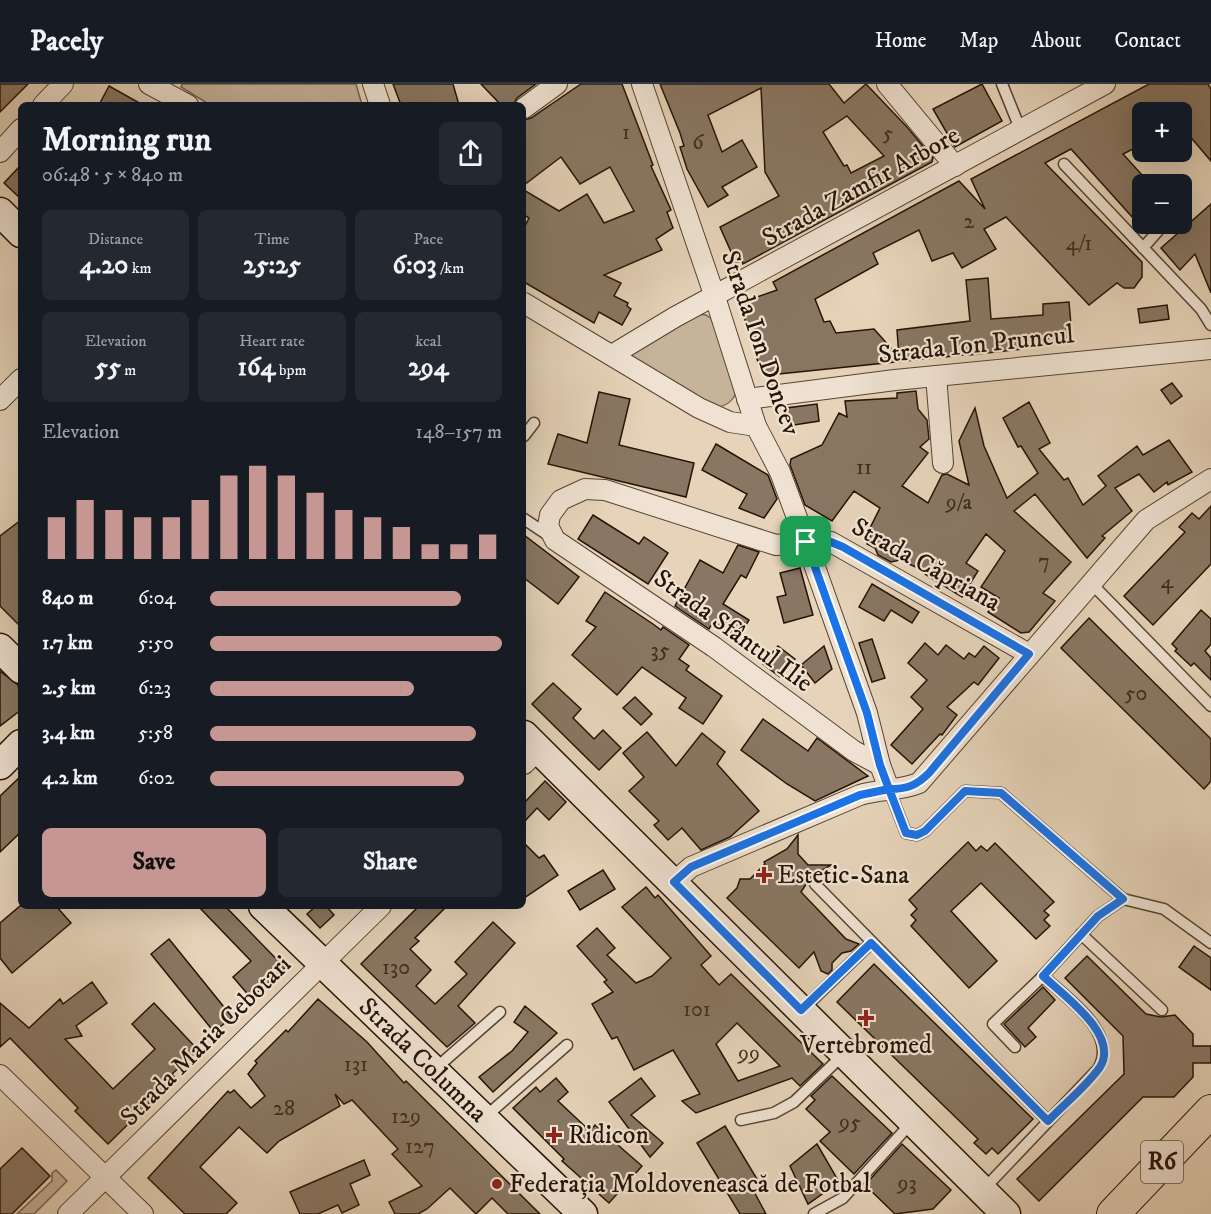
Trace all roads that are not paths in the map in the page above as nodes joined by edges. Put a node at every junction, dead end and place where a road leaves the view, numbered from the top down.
1 (63, 84) edge
2 (148, 84) edge
3 (373, 84) edge
4 (557, 84) edge
5 (642, 84) edge
6 (887, 84) edge
7 (1002, 84) edge
8 (1105, 84) edge
9 (179, 95) edge
10 (46, 102) edge
11 (379, 102) edge
12 (526, 107) edge
13 (1021, 131) junction
14 (18, 132) edge
15 (0, 152) edge
16 (1064, 164) dead end
17 (955, 166) junction
18 (0, 212) edge
19 (18, 230) edge
20 (1155, 234) edge
21 (1143, 248) junction
22 (715, 297) junction
23 (526, 304) edge
24 (1211, 324) edge
25 (1211, 349) edge
26 (612, 355) junction
27 (936, 376) junction
28 (18, 382) edge
29 (747, 399) junction
30 (0, 400) edge
31 (534, 423) dead end
32 (756, 426) junction
33 (526, 433) edge
34 (943, 463) dead end
35 (1211, 479) edge
36 (526, 520) edge
37 (555, 540) junction
38 (806, 542) junction
39 (1091, 583) junction
40 (0, 648) edge
41 (1029, 654) junction
42 (18, 666) edge
43 (1211, 706) edge
44 (18, 747) edge
45 (528, 749) edge
46 (0, 765) edge
47 (880, 765) junction
48 (889, 789) junction
49 (674, 882) junction
50 (815, 884) dead end
51 (1123, 899) junction
52 (266, 909) edge
53 (378, 909) edge
54 (1081, 934) junction
55 (871, 943) junction
56 (1211, 943) edge
57 (323, 964) junction
58 (1043, 976) junction
59 (801, 1010) junction
60 (1162, 1011) dead end
61 (500, 1012) dead end
62 (567, 1046) dead end
63 (1015, 1047) dead end
64 (844, 1054) junction
65 (433, 1070) junction
66 (0, 1075) edge
67 (1210, 1113) edge
68 (483, 1119) junction
69 (741, 1120) dead end
70 (1048, 1121) junction
71 (912, 1122) junction
72 (105, 1178) junction
73 (982, 1191) junction
74 (68, 1214) edge
75 (142, 1214) edge
76 (583, 1214) edge
77 (814, 1214) edge
78 (1006, 1214) edge
79 (1113, 1214) edge

1 - 10 street
2 - 9 street
3 - 11 street
4 - 12 street
5 - 22 street, Strada Ion Doncev
6 - 17 street
7 - 13 lane
8 - 13 street, Strada Zamfir Arbore
13 - 17 street, Strada Zamfir Arbore
14 - 15 street
16 - 21 lane
17 - 22 street, Strada Zamfir Arbore
18 - 19 main road
20 - 21 lane
21 - 24 lane
22 - 26 street, Strada Zamfir Arbore
22 - 29 street, Strada Ion Doncev
23 - 26 street
25 - 27 street, Strada Ion Pruncul
26 - 32 street
27 - 29 street, Strada Ion Pruncul
27 - 34 street
28 - 30 street
29 - 32 street, Strada Ion Doncev
31 - 33 lane
32 - 38 street, Strada Ion Doncev
35 - 39 street
36 - 37 lane
37 - 38 street, Strada Căpriana
37 - 47 street, Strada Sfântul Ilie
38 - 41 street, Strada Căpriana
38 - 47 street, Strada Ion Doncev
39 - 41 street
39 - 43 lane
40 - 42 main road
41 - 48 street
44 - 46 main road
45 - 49 main road
47 - 48 street, Strada Ion Doncev
48 - 49 street
48 - 51 lane
49 - 59 main road
50 - 55 lane
51 - 54 lane
51 - 56 lane
52 - 57 main road, Strada Columna
53 - 57 street, Strada Maria Cebotari
54 - 58 lane
54 - 60 lane
55 - 59 lane
55 - 70 lane
57 - 65 main road, Strada Columna
57 - 72 street, Strada Maria Cebotari
58 - 63 lane
58 - 70 lane
59 - 64 main road
61 - 65 lane
62 - 68 lane
64 - 69 lane
64 - 71 main road
65 - 68 main road, Strada Columna
66 - 72 street
67 - 79 main road, R6
68 - 76 main road, Strada Columna
70 - 73 lane
71 - 73 main road
71 - 77 lane
72 - 74 street, Strada Maria Cebotari
72 - 75 street
73 - 78 main road

